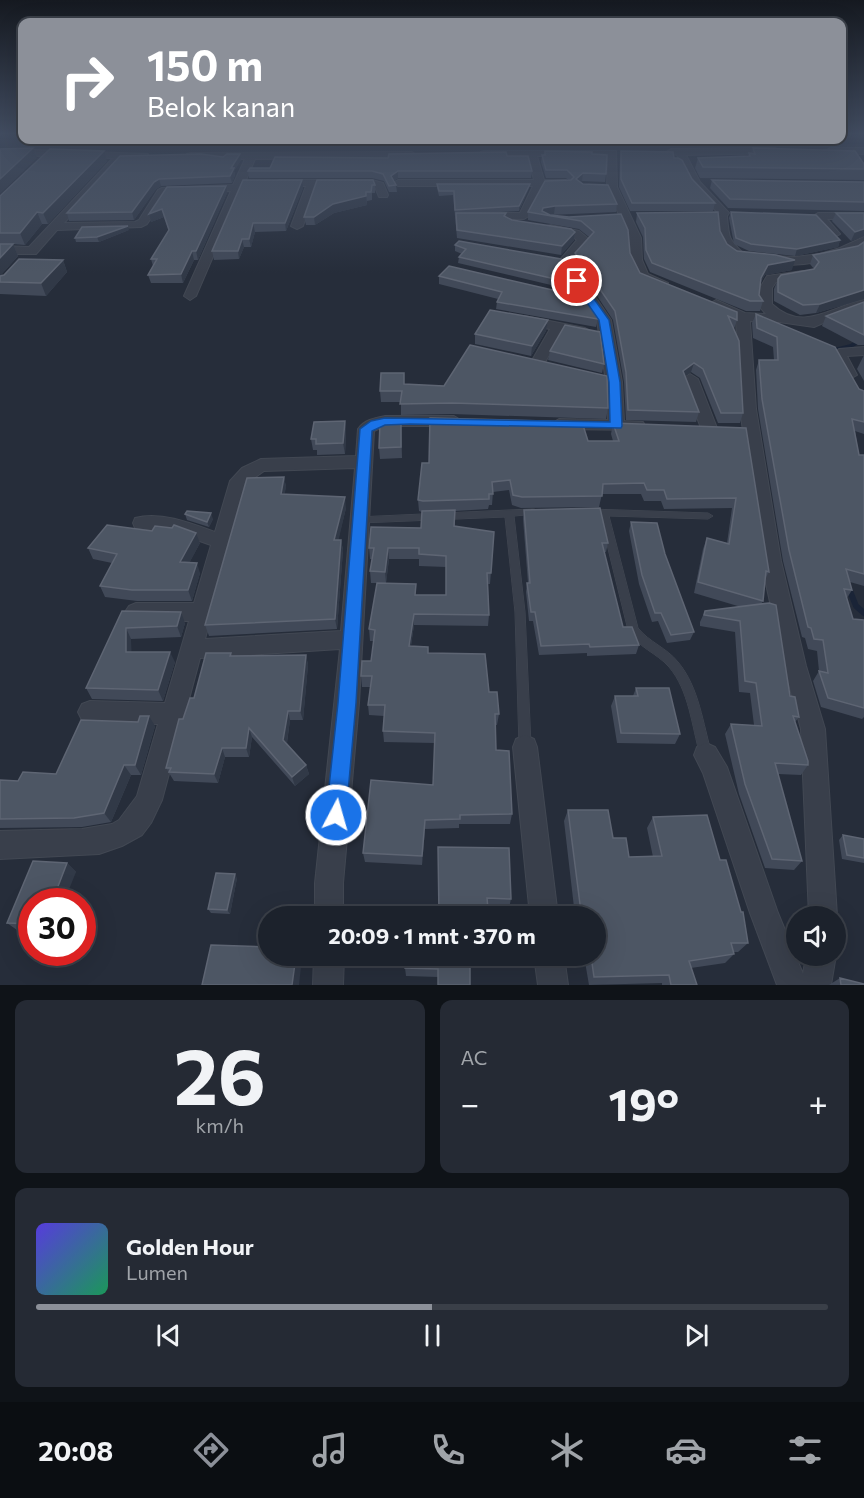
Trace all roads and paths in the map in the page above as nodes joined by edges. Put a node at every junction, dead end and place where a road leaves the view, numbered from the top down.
1 (96, 181) edge
2 (242, 181) edge
3 (609, 181) edge
4 (701, 181) edge
5 (540, 182) junction
6 (270, 183) edge
7 (312, 183) junction
8 (398, 183) edge
9 (431, 183) junction
10 (566, 183) edge
11 (241, 185) junction
12 (383, 195) dead end
13 (437, 196) edge
14 (727, 214) junction
15 (472, 216) edge
16 (678, 216) edge
17 (864, 216) edge
18 (534, 221) junction
19 (512, 223) edge
20 (297, 226) dead end
21 (53, 227) junction
22 (864, 240) edge
23 (0, 250) edge
24 (850, 250) junction
25 (32, 251) junction
26 (795, 262) junction
27 (20, 265) edge
28 (673, 287) edge
29 (569, 295) edge
30 (190, 296) dead end
31 (703, 299) edge
32 (592, 300) junction
33 (864, 304) edge
34 (507, 317) edge
35 (743, 317) junction
36 (779, 318) junction
37 (558, 327) junction
38 (608, 336) junction
39 (864, 351) edge
40 (536, 364) edge
41 (690, 379) dead end
42 (858, 388) edge
43 (476, 421) edge
44 (546, 423) edge
45 (616, 426) junction
46 (651, 426) edge
47 (752, 430) junction
48 (362, 462) junction
49 (576, 511) edge
50 (545, 512) edge
51 (604, 513) junction
52 (508, 514) junction
53 (708, 516) dead end
54 (360, 520) junction
55 (142, 523) dead end
56 (223, 542) junction
57 (130, 612) edge
58 (203, 612) junction
59 (352, 639) junction
60 (193, 649) junction
61 (90, 712) dead end
62 (174, 714) junction
63 (525, 747) joint
64 (706, 755) joint
65 (0, 845) edge
66 (329, 906) edge
67 (543, 906) edge
68 (822, 906) edge
69 (328, 966) edge
70 (550, 966) edge
71 (819, 966) edge
72 (328, 985) edge
73 (553, 985) edge
74 (792, 985) edge
75 (816, 985) edge

1 - 21 street
2 - 11 street
3 - 28 street
4 - 14 street
5 - 9 street
5 - 10 street
5 - 18 street
6 - 7 street
7 - 12 street
7 - 20 street
8 - 9 street
9 - 13 street
11 - 21 street
11 - 30 street
14 - 16 street
14 - 26 street
15 - 18 street
17 - 24 street
18 - 19 street
18 - 32 street
21 - 25 street
22 - 24 street
23 - 25 street
24 - 26 street
25 - 27 street
26 - 36 street
29 - 32 street
31 - 35 street
32 - 38 street
33 - 36 street
34 - 37 street
35 - 36 street
35 - 47 street
37 - 38 street
37 - 40 street
38 - 45 street
39 - 42 street
41 - 47 street
43 - 48 street
44 - 45 street
45 - 46 street
47 - 68 street
48 - 54 street
48 - 56 street
49 - 51 lane
50 - 52 lane
51 - 53 lane
51 - 64 lane
52 - 54 lane
52 - 63 lane
54 - 59 street
55 - 56 street
56 - 58 street
57 - 58 street
58 - 60 street
59 - 60 street
59 - 66 street
60 - 62 street
61 - 62 street
62 - 65 street
63 - 67 street
64 - 74 street
69 - 72 street
70 - 73 street
71 - 75 street

